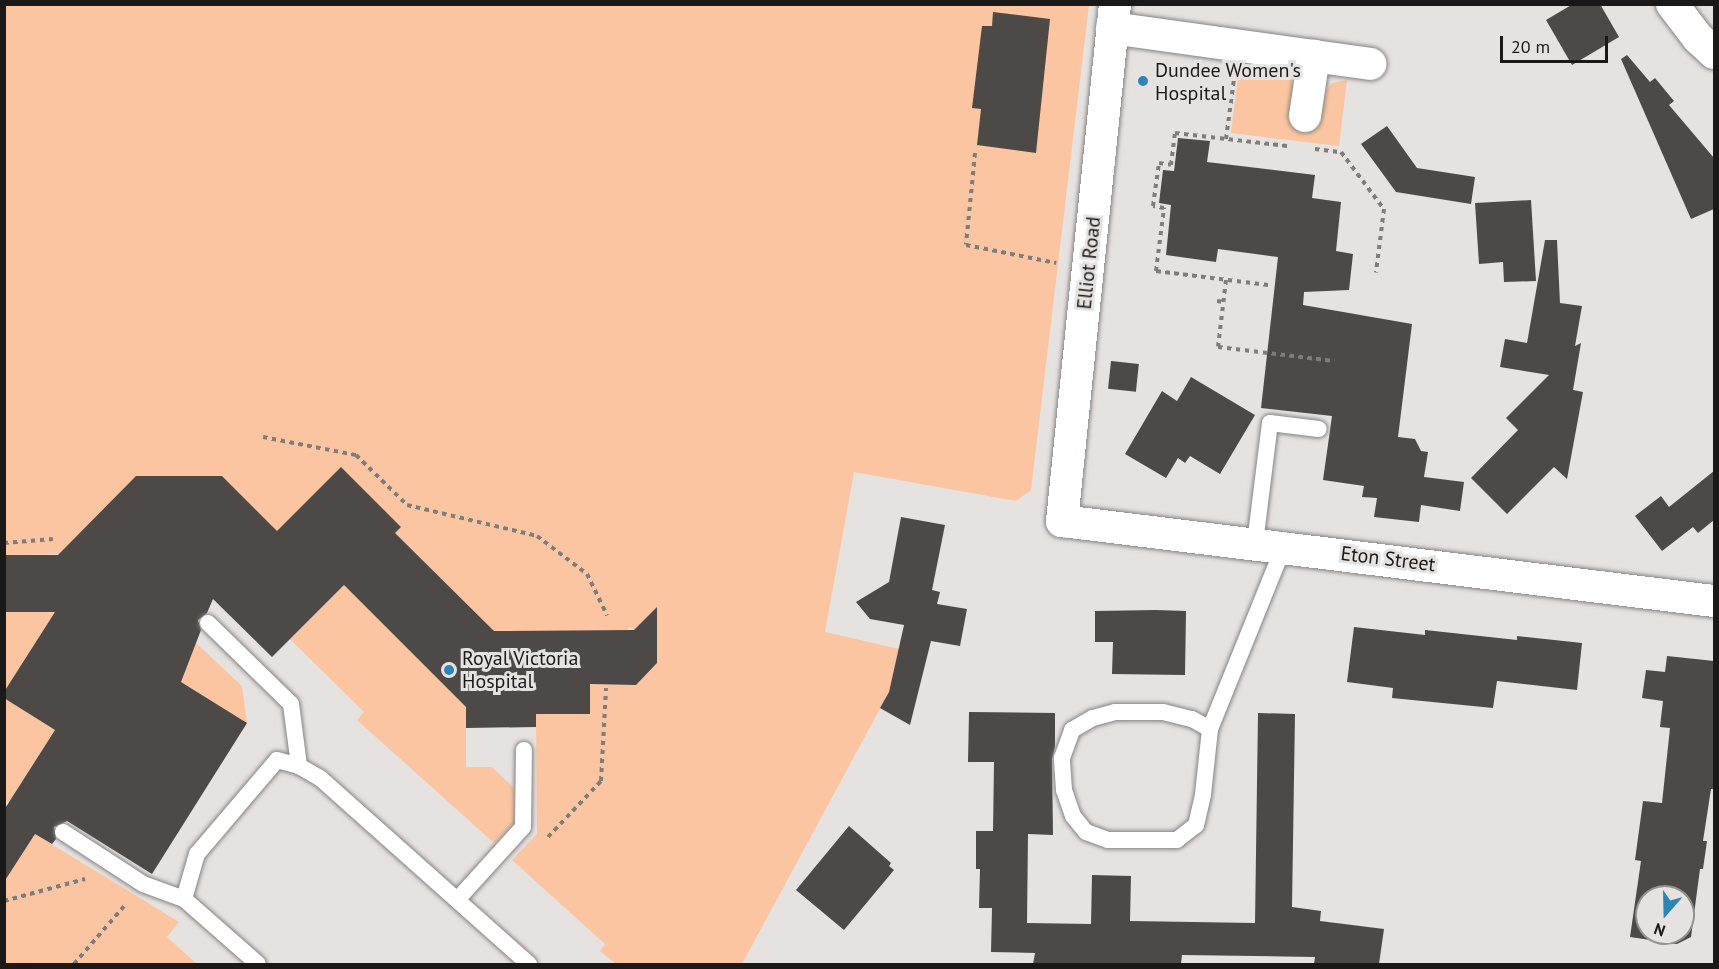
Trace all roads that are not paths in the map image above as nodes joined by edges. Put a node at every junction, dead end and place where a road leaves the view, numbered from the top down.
1 (1672, 4) edge
2 (1113, 16) edge
3 (1714, 53) edge
4 (1314, 56) junction
5 (1371, 64) dead end
6 (1305, 116) dead end
7 (1319, 429) dead end
8 (1062, 521) joint
9 (1269, 544) junction
10 (1714, 602) edge
11 (208, 622) dead end
12 (1210, 729) junction
13 (524, 750) dead end
14 (299, 766) junction
15 (63, 832) dead end
16 (184, 899) junction
17 (457, 900) junction
18 (258, 964) edge
19 (529, 964) edge

1 - 3 street
2 - 4 street
2 - 8 street, Elliot Road
4 - 5 street
4 - 6 street
7 - 9 lane
8 - 9 street, Eton Street
9 - 10 street, Eton Street
9 - 12 lane
11 - 14 lane
12 - 12 lane
13 - 17 lane
14 - 16 lane
14 - 17 lane
15 - 16 lane
16 - 18 lane
17 - 19 lane

